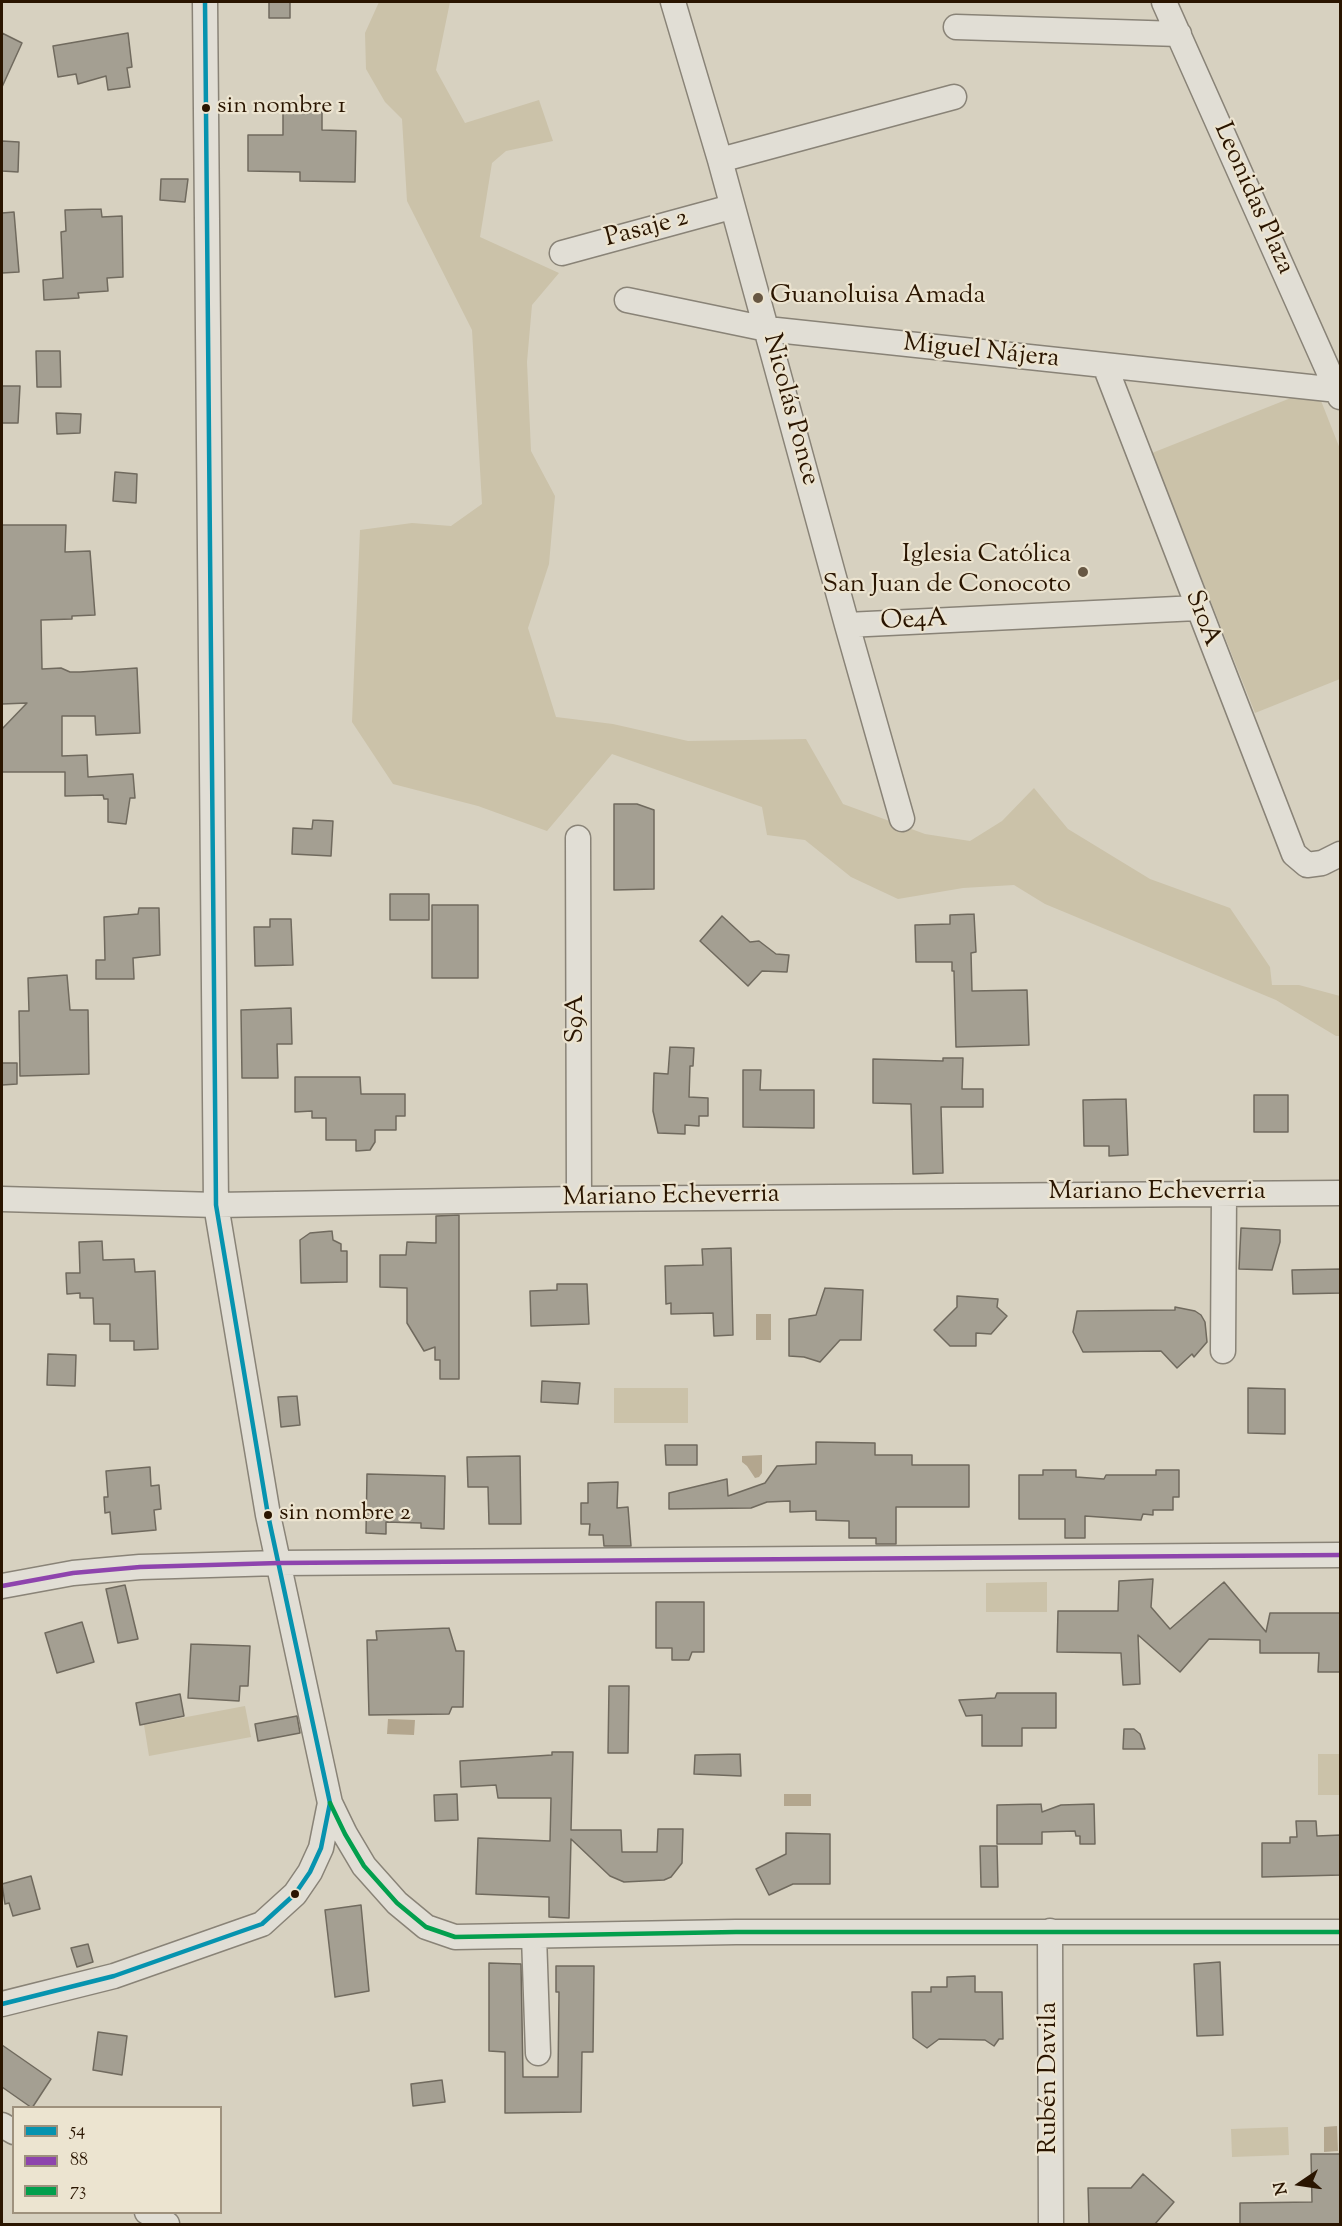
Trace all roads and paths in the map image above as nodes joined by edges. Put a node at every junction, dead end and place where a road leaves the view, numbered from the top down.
1 (205, 2) edge
2 (674, 2) edge
3 (1164, 2) edge
4 (956, 27) dead end
5 (1179, 34) junction
6 (954, 97) dead end
7 (720, 160) junction
8 (731, 207) junction
9 (562, 253) dead end
10 (627, 300) dead end
11 (767, 329) junction
12 (1105, 366) junction
13 (1339, 394) edge
14 (1197, 608) junction
15 (847, 625) junction
16 (902, 819) dead end
17 (578, 838) dead end
18 (1341, 854) edge
19 (1341, 1192) edge
20 (1224, 1194) junction
21 (2, 1199) edge
22 (579, 1199) junction
23 (216, 1205) junction
24 (1223, 1351) dead end
25 (1341, 1555) edge
26 (279, 1563) junction
27 (2, 1586) edge
28 (330, 1803) junction
29 (1050, 1931) junction
30 (1341, 1932) edge
31 (534, 1936) junction
32 (2, 2004) edge
33 (538, 2053) dead end
34 (150, 2214) edge
35 (166, 2224) edge
36 (1051, 2224) edge

1 - 23 street
2 - 7 street, Nicolás Ponce
3 - 5 street, Leonidas Plaza
4 - 5 street
5 - 13 street, Leonidas Plaza
6 - 7 street
7 - 8 street, Nicolás Ponce
8 - 9 street, Pasaje 2
8 - 11 street, Nicolás Ponce
10 - 11 street, Miguel Nájera
11 - 12 street, Miguel Nájera
11 - 15 street, Nicolás Ponce
12 - 13 street, Miguel Nájera
12 - 14 street, S10A
14 - 15 street, Oe4A
14 - 18 street, S10A
15 - 16 street, Nicolás Ponce
17 - 22 street, S9A
19 - 20 street, Mariano Echeverria
20 - 22 street, Mariano Echeverria
20 - 24 street
21 - 23 street, Mariano Echeverria
22 - 23 street, Mariano Echeverria
23 - 26 street
25 - 26 street
26 - 27 street
26 - 28 street
28 - 31 street
28 - 32 street
29 - 30 street
29 - 31 street
29 - 36 street, Rubén Davila
31 - 33 street
34 - 35 street

